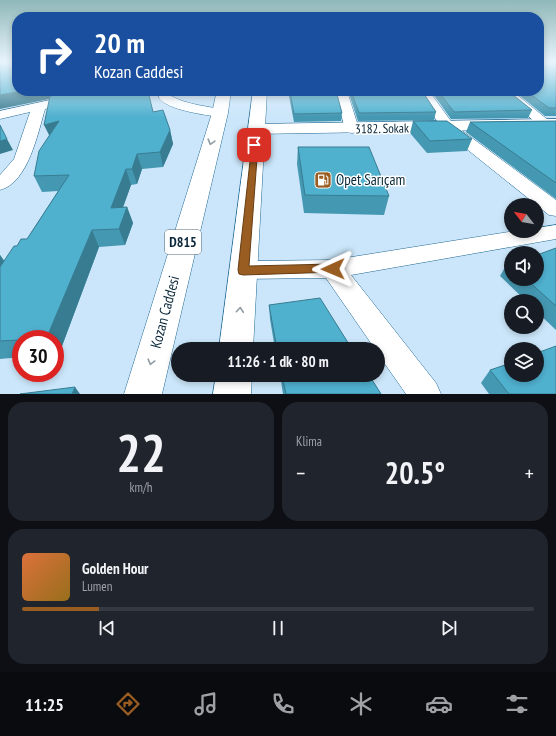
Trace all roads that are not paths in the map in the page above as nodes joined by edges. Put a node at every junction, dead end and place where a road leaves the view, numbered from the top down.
1 (164, 96) edge
2 (259, 96) edge
3 (342, 96) edge
4 (426, 96) edge
5 (512, 96) edge
6 (86, 97) edge
7 (222, 102) edge
8 (39, 106) junction
9 (0, 116) edge
10 (551, 124) edge
11 (448, 127) junction
12 (352, 128) junction
13 (256, 129) junction
14 (22, 159) junction
15 (0, 165) edge
16 (0, 185) edge
17 (556, 210) edge
18 (556, 232) edge
19 (333, 269) junction
20 (243, 270) junction
21 (237, 342) edge
22 (233, 382) edge
23 (143, 394) edge
24 (232, 394) edge
25 (425, 394) edge

1 - 7 street
2 - 13 main road
3 - 12 street
4 - 11 street
5 - 10 street
6 - 8 street
7 -> 23 main road, Kozan Caddesi / D815
8 - 9 street
8 - 14 street
10 - 11 main road, 3182. Sokak
11 - 12 main road, 3182. Sokak
11 - 17 street
12 - 13 main road, 3182. Sokak
13 - 20 main road
14 - 15 street
14 - 16 street
18 - 19 street
19 - 20 street
19 - 25 street
21 -> 20 main road
22 - 24 main road

